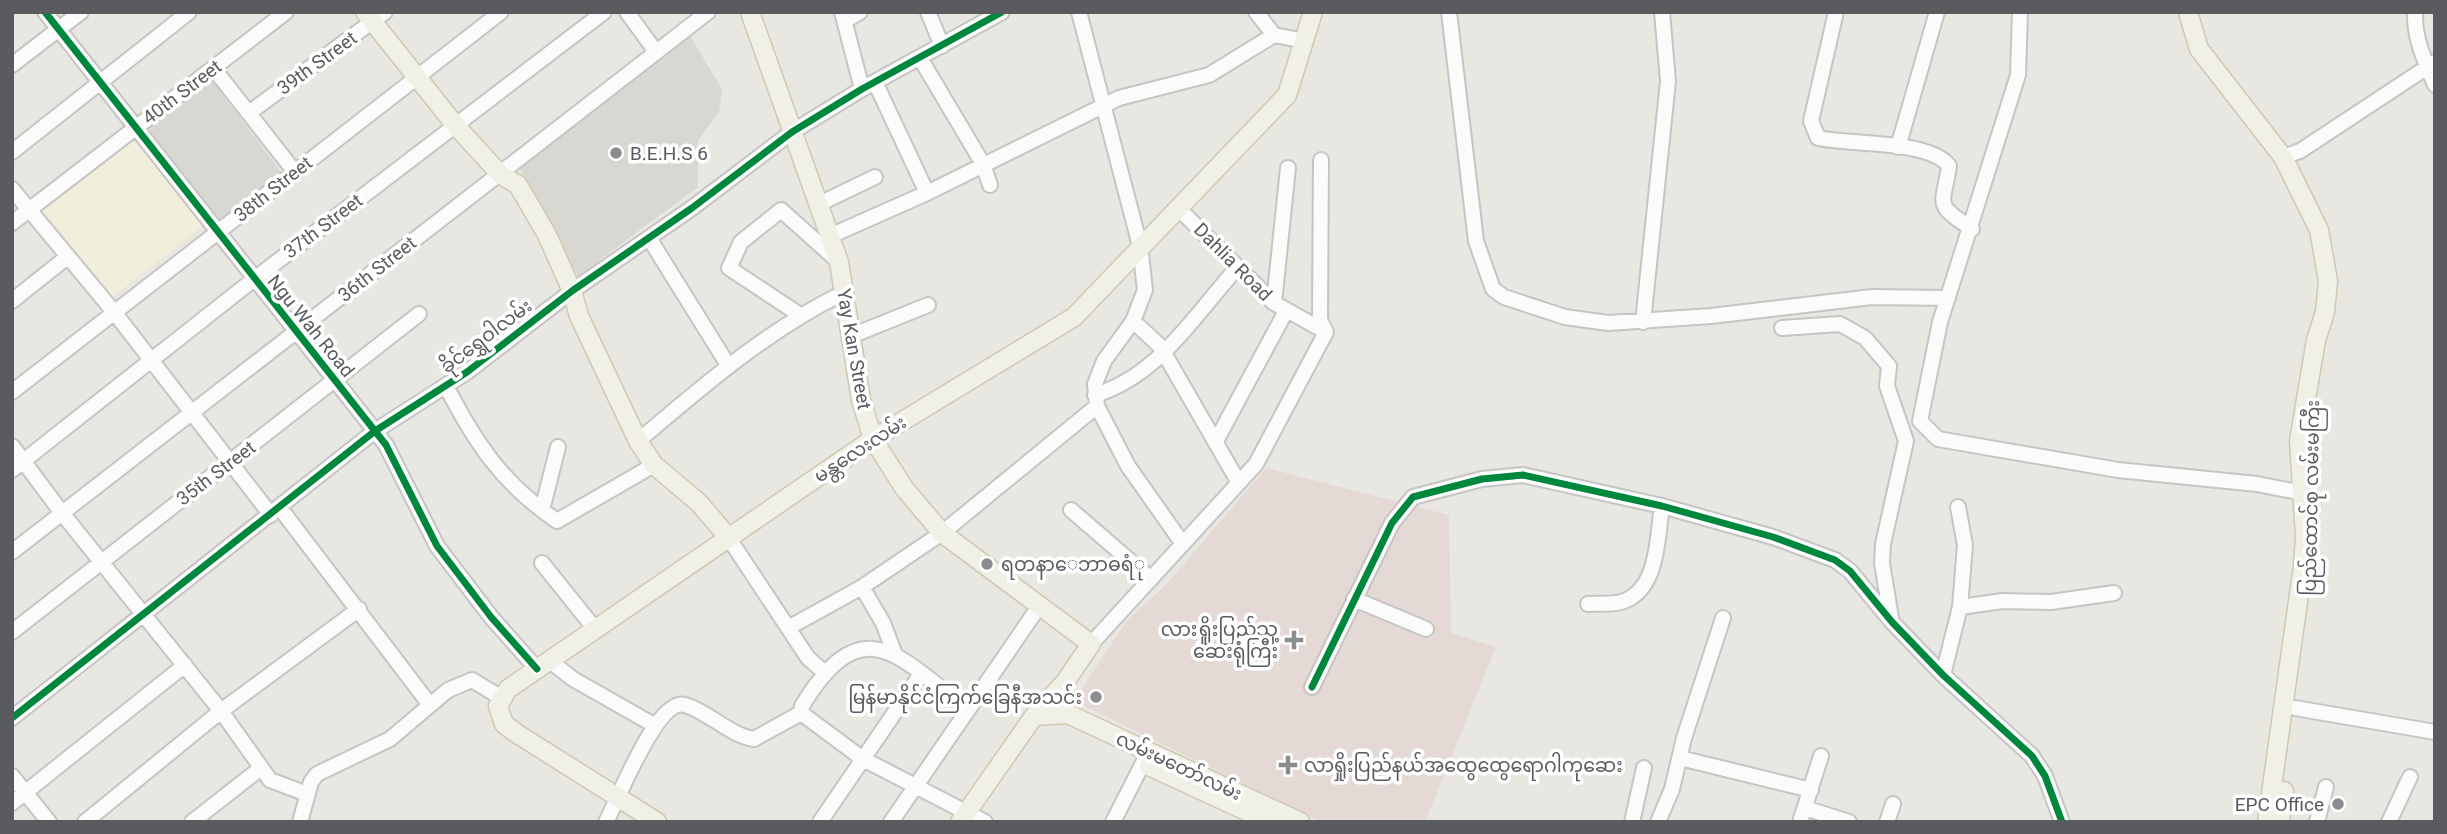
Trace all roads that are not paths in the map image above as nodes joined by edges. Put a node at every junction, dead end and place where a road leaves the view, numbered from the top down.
1 (45, 12) edge
2 (81, 12) edge
3 (189, 12) edge
4 (286, 12) edge
5 (501, 12) edge
6 (604, 12) edge
7 (626, 12) edge
8 (708, 12) edge
9 (750, 12) edge
10 (860, 12) edge
11 (928, 12) edge
12 (1002, 12) edge
13 (1079, 12) edge
14 (1256, 12) edge
15 (1314, 12) edge
16 (1449, 12) edge
17 (1662, 12) edge
18 (1836, 12) edge
19 (1937, 12) edge
20 (2020, 12) edge
21 (2188, 12) edge
22 (2415, 12) edge
23 (374, 16) edge
24 (844, 17) edge
25 (58, 30) junction
26 (1274, 34) junction
27 (1306, 41) junction
28 (942, 46) junction
29 (656, 52) junction
30 (920, 58) junction
31 (2432, 63) edge
32 (12, 65) edge
33 (214, 69) junction
34 (416, 77) junction
35 (100, 84) junction
36 (868, 85) junction
37 (2435, 85) edge
38 (1103, 106) junction
39 (249, 113) junction
40 (456, 126) junction
41 (134, 128) junction
42 (792, 132) junction
43 (1898, 147) junction
44 (12, 152) edge
45 (2283, 157) junction
46 (1321, 160) dead end
47 (984, 164) junction
48 (1288, 168) dead end
49 (295, 172) junction
50 (500, 174) junction
51 (875, 177) dead end
52 (990, 185) dead end
53 (12, 189) edge
54 (927, 193) junction
55 (820, 204) junction
56 (29, 210) junction
57 (1180, 210) junction
58 (12, 223) edge
59 (1972, 229) junction
60 (216, 233) junction
61 (830, 236) junction
62 (649, 237) junction
63 (1140, 246) junction
64 (66, 258) junction
65 (839, 262) junction
66 (1238, 267) junction
67 (253, 280) junction
68 (572, 291) junction
69 (843, 293) junction
70 (1948, 298) junction
71 (12, 301) edge
72 (929, 305) dead end
73 (1280, 307) junction
74 (114, 312) junction
75 (419, 314) dead end
76 (800, 315) junction
77 (1133, 321) junction
78 (1643, 322) junction
79 (1783, 328) dead end
80 (296, 332) junction
81 (1326, 332) junction
82 (851, 336) junction
83 (2316, 340) junction
84 (1164, 352) junction
85 (152, 362) junction
86 (728, 365) junction
87 (334, 381) junction
88 (446, 386) junction
89 (12, 391) edge
90 (1096, 400) junction
91 (192, 413) junction
92 (376, 431) junction
93 (873, 439) junction
94 (638, 441) junction
95 (1216, 441) junction
96 (12, 446) edge
97 (558, 447) dead end
98 (231, 463) junction
99 (654, 465) junction
100 (18, 466) edge
101 (1239, 483) junction
102 (2303, 493) junction
103 (1662, 506) junction
104 (1958, 507) dead end
105 (541, 510) junction
106 (1071, 510) dead end
107 (276, 511) junction
108 (62, 513) junction
109 (942, 533) junction
110 (728, 537) junction
111 (1183, 544) junction
112 (12, 552) edge
113 (102, 560) junction
114 (542, 563) dead end
115 (1151, 579) junction
116 (862, 587) junction
117 (2114, 593) dead end
118 (1354, 599) junction
119 (1588, 604) dead end
120 (1040, 605) junction
121 (1960, 607) junction
122 (359, 609) junction
123 (144, 613) junction
124 (1723, 618) dead end
125 (1892, 622) junction
126 (789, 628) junction
127 (596, 629) junction
128 (1426, 629) dead end
129 (12, 632) edge
130 (1091, 645) junction
131 (894, 652) junction
132 (185, 665) junction
133 (544, 665) junction
134 (824, 672) junction
135 (921, 674) junction
136 (1942, 675) junction
137 (1065, 682) junction
138 (1312, 687) dead end
139 (502, 698) junction
140 (430, 705) junction
141 (2295, 708) junction
142 (968, 709) junction
143 (220, 711) junction
144 (1058, 712) junction
145 (801, 713) junction
146 (1034, 716) junction
147 (12, 718) edge
148 (654, 725) junction
149 (2435, 732) edge
150 (1821, 756) dead end
151 (1145, 758) junction
152 (1680, 758) junction
153 (863, 759) junction
154 (261, 768) junction
155 (1644, 768) dead end
156 (12, 776) edge
157 (2410, 777) dead end
158 (916, 785) junction
159 (2326, 787) dead end
160 (1811, 790) junction
161 (27, 792) junction
162 (307, 794) junction
163 (618, 798) junction
164 (12, 803) edge
165 (1893, 804) dead end
166 (1802, 815) edge
167 (964, 817) edge
168 (49, 822) edge
169 (85, 822) edge
170 (192, 822) edge
171 (300, 822) edge
172 (606, 822) edge
173 (657, 822) edge
174 (820, 822) edge
175 (891, 822) edge
176 (985, 822) edge
177 (1113, 822) edge
178 (1270, 822) edge
179 (1300, 822) edge
180 (1632, 822) edge
181 (1658, 822) edge
182 (1849, 822) edge
183 (1887, 822) edge
184 (2062, 822) edge
185 (2267, 822) edge
186 (2280, 822) edge
187 (2317, 822) edge
188 (2389, 822) edge

1 - 25 street, Ngu Wah Road
2 - 25 street
3 - 35 street
4 - 33 street, 40th Street
5 - 34 street, 38th Street
6 - 40 street, 37th Street
7 - 29 street
8 - 29 street, 36th Street
9 - 42 main road, Yay Kan Street
10 - 24 street
11 - 28 street
12 - 28 street, ခိုင်ရွှေဝါလမ်း
13 - 38 street
14 - 26 street
15 - 27 main road, မန္တလေးလမ်း
16 - 78 street
17 - 78 street
18 - 43 street
19 - 43 street
20 - 59 street
21 - 45 main road
22 - 31 street
23 - 34 main road
23 - 39 street, 39th Street
24 - 36 street
25 - 32 street
25 - 35 street, Ngu Wah Road
26 - 27 street
26 - 38 street
27 - 57 main road, မန္တလေးလမ်း
28 - 30 street, ခိုင်ရွှေဝါလမ်း
29 - 50 street, 36th Street
30 - 36 street, ခိုင်ရွှေဝါလမ်း
30 - 47 street
31 - 37 street
31 - 45 street
33 - 39 street
33 - 41 street, 40th Street
34 - 40 main road
34 - 49 street, 38th Street
35 - 41 street, Ngu Wah Road
35 - 44 street
36 - 42 street, ခိုင်ရွှေဝါလမ်း
36 - 54 street
38 - 47 street
38 - 63 street
39 - 49 street
40 - 50 main road
40 - 67 street, 37th Street
41 - 56 street, 40th Street
41 - 60 street, Ngu Wah Road
42 - 55 main road, Yay Kan Street
42 - 62 street, ခိုင်ရွှေဝါလမ်း
43 - 59 street
45 - 83 main road
46 - 81 street
47 - 52 street
47 - 54 street
48 - 73 street
49 - 60 street, 38th Street
50 - 68 main road
50 - 80 street, 36th Street
51 - 55 street
53 - 56 street
54 - 61 street
55 - 61 main road, Yay Kan Street
56 - 58 street, 40th Street
56 - 64 street
57 - 63 main road, မန္တလေးလမ်း
57 - 66 street, Dahlia Road
59 - 70 street
60 - 67 street, Ngu Wah Road
60 - 74 street, 38th Street
61 - 65 main road, Yay Kan Street
62 - 68 street, ခိုင်ရွှေဝါလမ်း
62 - 86 street
63 - 77 street
63 - 93 main road, မန္တလေးလမ်း
64 - 71 street
64 - 74 street
65 - 69 main road, Yay Kan Street
65 - 76 street
66 - 73 street, Dahlia Road
66 - 84 street
67 - 80 street, Ngu Wah Road
67 - 85 street, 37th Street
68 - 88 street, ခိုင်ရွှေဝါလမ်း
68 - 94 main road
69 - 76 street
69 - 82 main road, Yay Kan Street
70 - 78 street
70 - 102 street
72 - 82 street
73 - 81 street, Dahlia Road
73 - 95 street
74 - 85 street
74 - 89 street, 38th Street
75 - 87 street, 35th Street
76 - 86 street
77 - 84 street
77 - 90 street
79 - 125 street
80 - 87 street, Ngu Wah Road
80 - 91 street, 36th Street
81 - 101 street
82 - 93 main road, Yay Kan Street
83 - 102 main road
83 - 141 main road, ပြည်ထောင်စု လမ်းမကြီး
84 - 90 street
84 - 95 street
85 - 91 street
85 - 100 street, 37th Street
86 - 94 street
87 - 92 street, Ngu Wah Road
87 - 98 street, 35th Street
88 - 92 street, ခိုင်ရွှေဝါလမ်း
88 - 105 street
90 - 109 street
90 - 111 street
91 - 98 street
91 - 108 street, 36th Street
92 - 107 street, ခိုင်ရွှေဝါလမ်း
92 - 133 street, Ngu Wah Road
93 - 109 main road, Yay Kan Street
93 - 110 main road, မန္တလေးလမ်း
94 - 99 main road
95 - 101 street
96 - 100 street
97 - 105 street
98 - 107 street
98 - 113 street, 35th Street
99 - 105 street
99 - 110 main road
100 - 108 street
101 - 111 street
102 - 185 main road
103 - 118 street
103 - 119 street
103 - 125 street
104 - 121 street
106 - 115 street
107 - 122 street
107 - 123 street, ခိုင်ရွှေဝါလမ်း
108 - 112 street, 36th Street
108 - 113 street
109 - 116 street
109 - 120 main road, Yay Kan Street
110 - 126 street
110 - 127 main road, မန္တလေးလမ်း
111 - 115 street
113 - 123 street
113 - 129 street, 35th Street
114 - 127 street
115 - 130 street
116 - 126 street
116 - 131 street
117 - 121 street
118 - 128 street
118 - 138 street
120 - 130 main road, Yay Kan Street
120 - 142 street
121 - 136 street
122 - 140 street
122 - 143 street
123 - 132 street
123 - 147 street, ခိုင်ရွှေဝါလမ်း
124 - 152 street
125 - 136 street
126 - 134 street
127 - 133 main road, မန္တလေးလမ်း
130 - 137 main road
131 - 134 street
131 - 135 street
132 - 143 street
132 - 161 street
133 - 139 main road, မန္တလေးလမ်း
133 - 148 street, Ngu Wah Road
134 - 145 street
135 - 142 street
135 - 153 street
136 - 184 street
137 - 144 main road
137 - 146 main road
139 - 140 street
139 - 163 main road
140 - 162 street
141 - 149 street
141 - 186 main road, ပြည်ထောင်စု လမ်းမကြီး
142 - 158 street
143 - 154 street
143 - 169 street
144 - 146 main road
144 - 151 main road, လမ်းမတော်လမ်း
145 - 148 street
145 - 153 street
146 - 167 main road
148 - 163 street
150 - 160 street
151 - 177 street
151 - 178 main road, လမ်းမတော်လမ်း
151 - 179 main road, လမ်းမတော်လမ်း
152 - 160 street
152 - 181 street
153 - 158 street
153 - 174 street
154 - 162 street
154 - 170 street
155 - 180 street
156 - 161 street
157 - 188 street
158 - 167 street
158 - 175 street
159 - 187 street
160 - 166 street
161 - 164 street
161 - 168 street
162 - 171 street
163 - 172 street
163 - 173 main road
165 - 183 street
166 - 182 street
167 - 176 street

